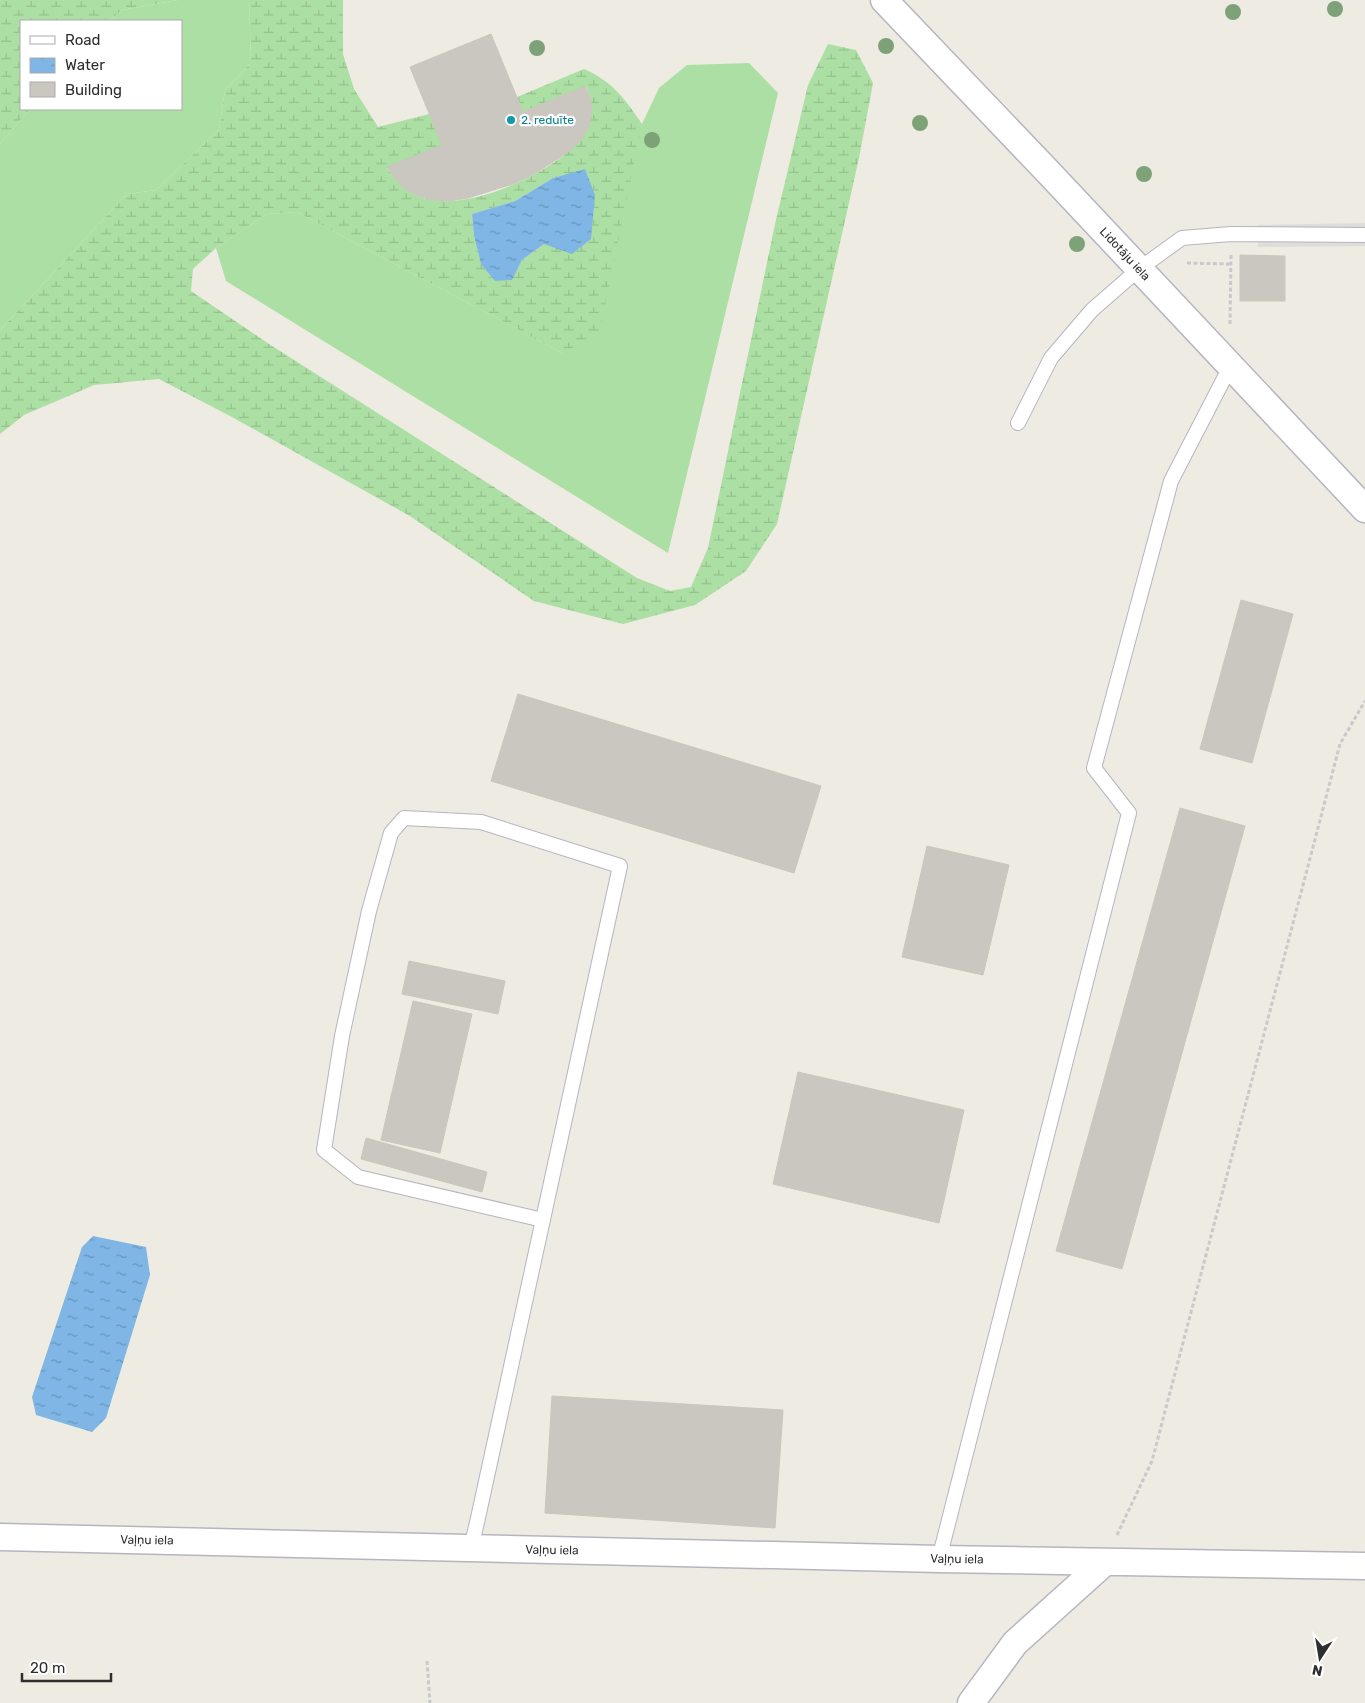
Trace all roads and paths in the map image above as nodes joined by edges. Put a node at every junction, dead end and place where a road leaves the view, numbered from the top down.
1 (884, 0) edge
2 (1232, 234) junction
3 (1365, 235) edge
4 (1139, 269) junction
5 (1230, 367) junction
6 (1018, 423) dead end
7 (1365, 510) edge
8 (1365, 702) edge
9 (543, 1220) junction
10 (0, 1537) edge
11 (471, 1548) junction
12 (939, 1559) junction
13 (1105, 1562) junction
14 (1365, 1566) edge
15 (427, 1661) dead end
16 (430, 1703) edge
17 (971, 1703) edge

1 - 4 street, Lidotāju iela
2 - 3 lane
2 - 4 lane
2 - 5 path
4 - 5 street, Lidotāju iela
4 - 6 lane
5 - 7 street, Lidotāju iela
5 - 12 lane
8 - 13 path
9 - 9 lane
9 - 11 lane
10 - 11 street, Vaļņu iela
11 - 12 street, Vaļņu iela
12 - 13 street, Vaļņu iela
13 - 14 street, Vaļņu iela
13 - 17 street
15 - 16 path

